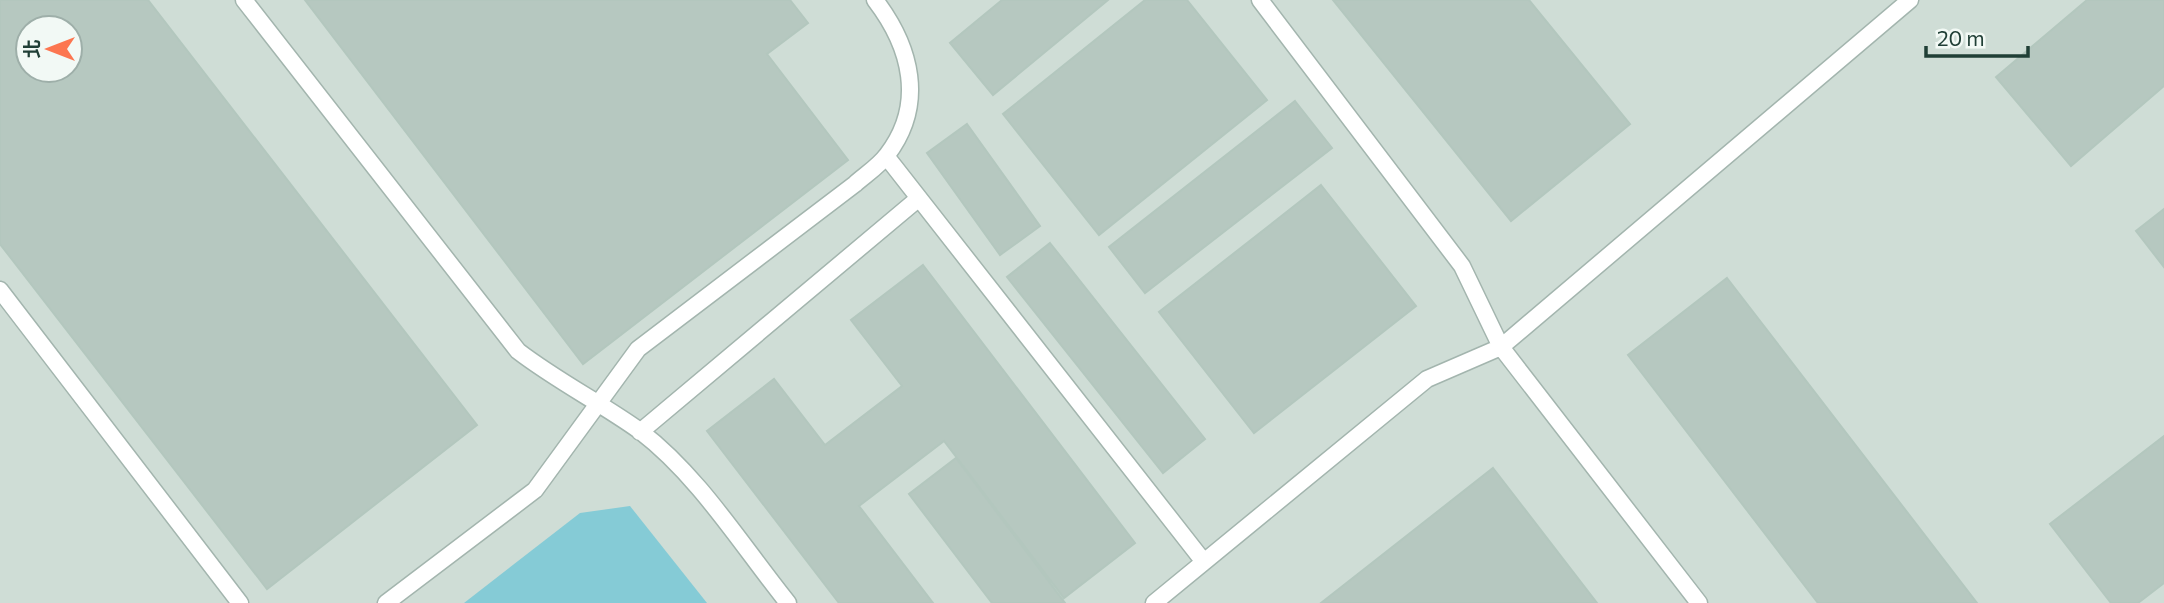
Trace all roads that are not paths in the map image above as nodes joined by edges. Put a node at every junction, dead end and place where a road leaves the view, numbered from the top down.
1 (244, 0) edge
2 (875, 0) edge
3 (1260, 0) edge
4 (1910, 0) edge
5 (886, 156) junction
6 (919, 198) junction
7 (0, 290) edge
8 (1501, 347) junction
9 (595, 404) junction
10 (640, 432) junction
11 (1204, 562) junction
12 (240, 603) edge
13 (386, 603) edge
14 (788, 603) edge
15 (1154, 603) edge
16 (1699, 603) edge

1 - 9 lane
2 - 5 lane
3 - 8 lane
4 - 8 lane
5 - 6 lane
5 - 9 lane
6 - 10 lane
6 - 11 lane
7 - 12 lane
8 - 11 lane
8 - 16 lane
9 - 10 lane
9 - 13 lane
10 - 14 lane
11 - 15 lane

